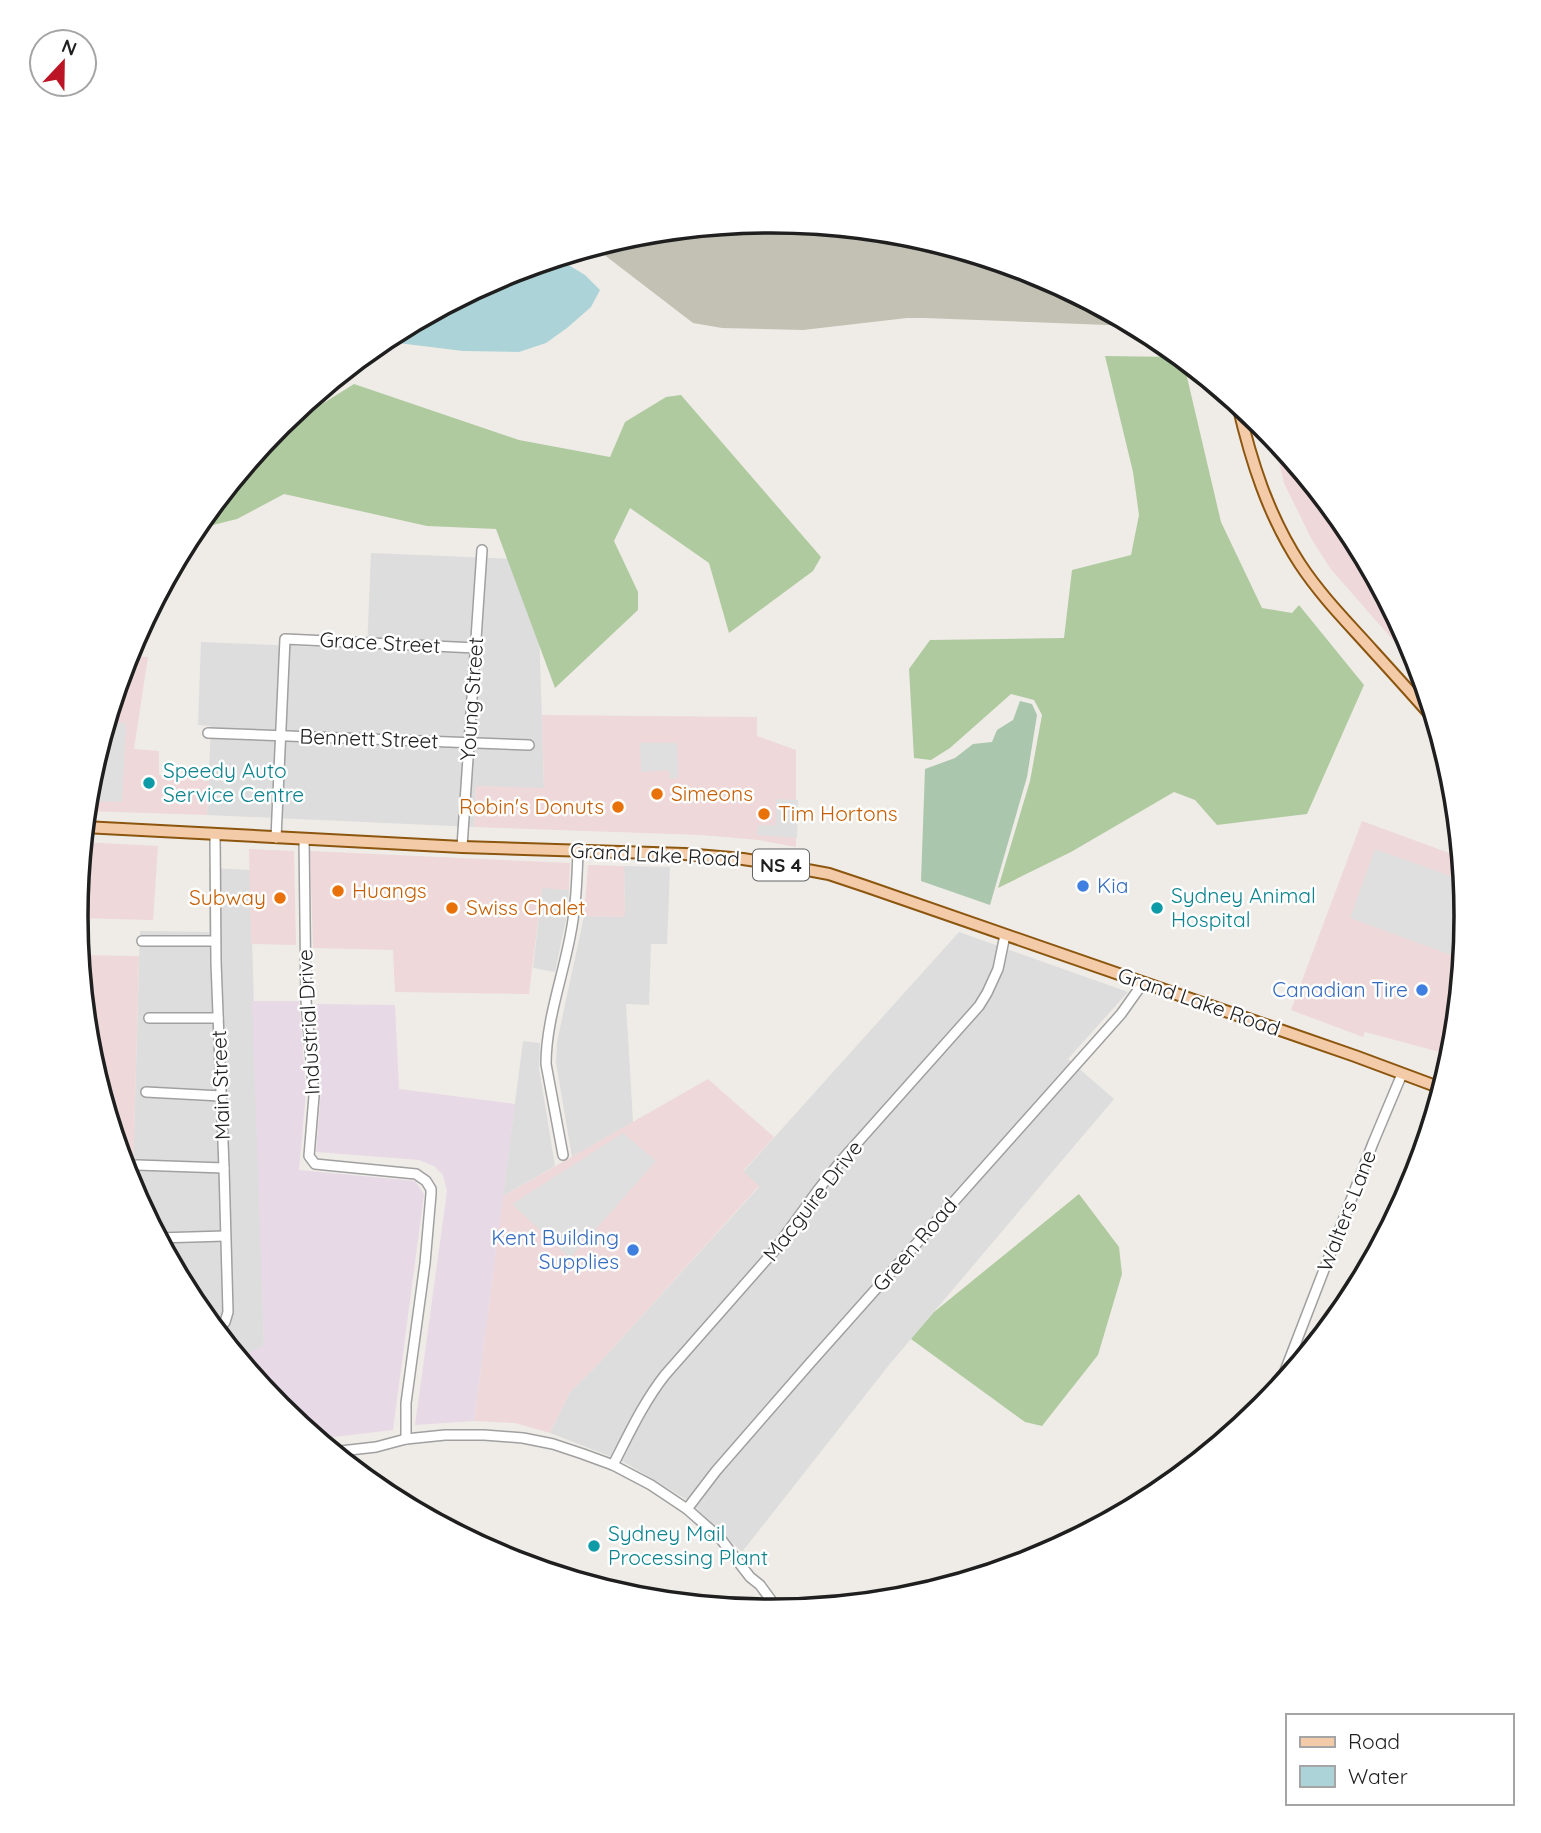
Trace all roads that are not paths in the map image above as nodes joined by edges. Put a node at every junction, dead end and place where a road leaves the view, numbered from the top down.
1 (1243, 424) edge
2 (482, 550) dead end
3 (475, 648) junction
4 (1418, 701) edge
5 (208, 733) dead end
6 (281, 735) junction
7 (469, 742) junction
8 (529, 745) dead end
9 (93, 828) edge
10 (215, 835) junction
11 (276, 838) junction
12 (304, 839) junction
13 (462, 847) junction
14 (578, 851) junction
15 (1005, 935) junction
16 (215, 940) junction
17 (142, 941) dead end
18 (1143, 983) junction
19 (149, 1018) dead end
20 (218, 1018) junction
21 (1402, 1074) junction
22 (1432, 1085) edge
23 (146, 1093) dead end
24 (221, 1096) junction
25 (563, 1154) dead end
26 (137, 1165) dead end
27 (224, 1168) junction
28 (226, 1236) junction
29 (168, 1238) edge
30 (223, 1324) edge
31 (1289, 1361) edge
32 (406, 1439) junction
33 (346, 1450) edge
34 (613, 1465) junction
35 (687, 1509) junction
36 (771, 1600) edge

1 - 4 main road
2 - 3 street, Young Street
3 - 6 street, Grace Street
3 - 7 street, Young Street
5 - 6 street, Bennett Street
6 - 7 street, Bennett Street
6 - 11 street
7 - 8 street, Bennett Street
7 - 13 street, Young Street
9 - 10 main road, Grand Lake Road / NS 4
10 - 11 main road, Grand Lake Road / NS 4
10 - 16 street, Main Street
11 - 12 main road, Grand Lake Road / NS 4
12 - 13 main road, Grand Lake Road / NS 4
12 - 32 street, Industrial Drive
13 - 14 main road, Grand Lake Road / NS 4
14 - 15 main road, Grand Lake Road / NS 4
14 - 25 street
15 - 18 main road, Grand Lake Road / NS 4
15 - 34 street, Macguire Drive
16 - 17 street
16 - 20 street, Main Street
18 - 21 main road, Grand Lake Road / NS 4
18 - 35 street, Green Road
19 - 20 street
20 - 24 street, Main Street
21 - 22 main road, Grand Lake Road / NS 4
21 - 31 street, Walters Lane
23 - 24 street
24 - 27 street, Main Street
26 - 27 street
27 - 28 street, Main Street
28 - 29 street
28 - 30 street, Main Street
32 - 33 street
32 - 34 street
34 - 35 street
35 - 36 street

